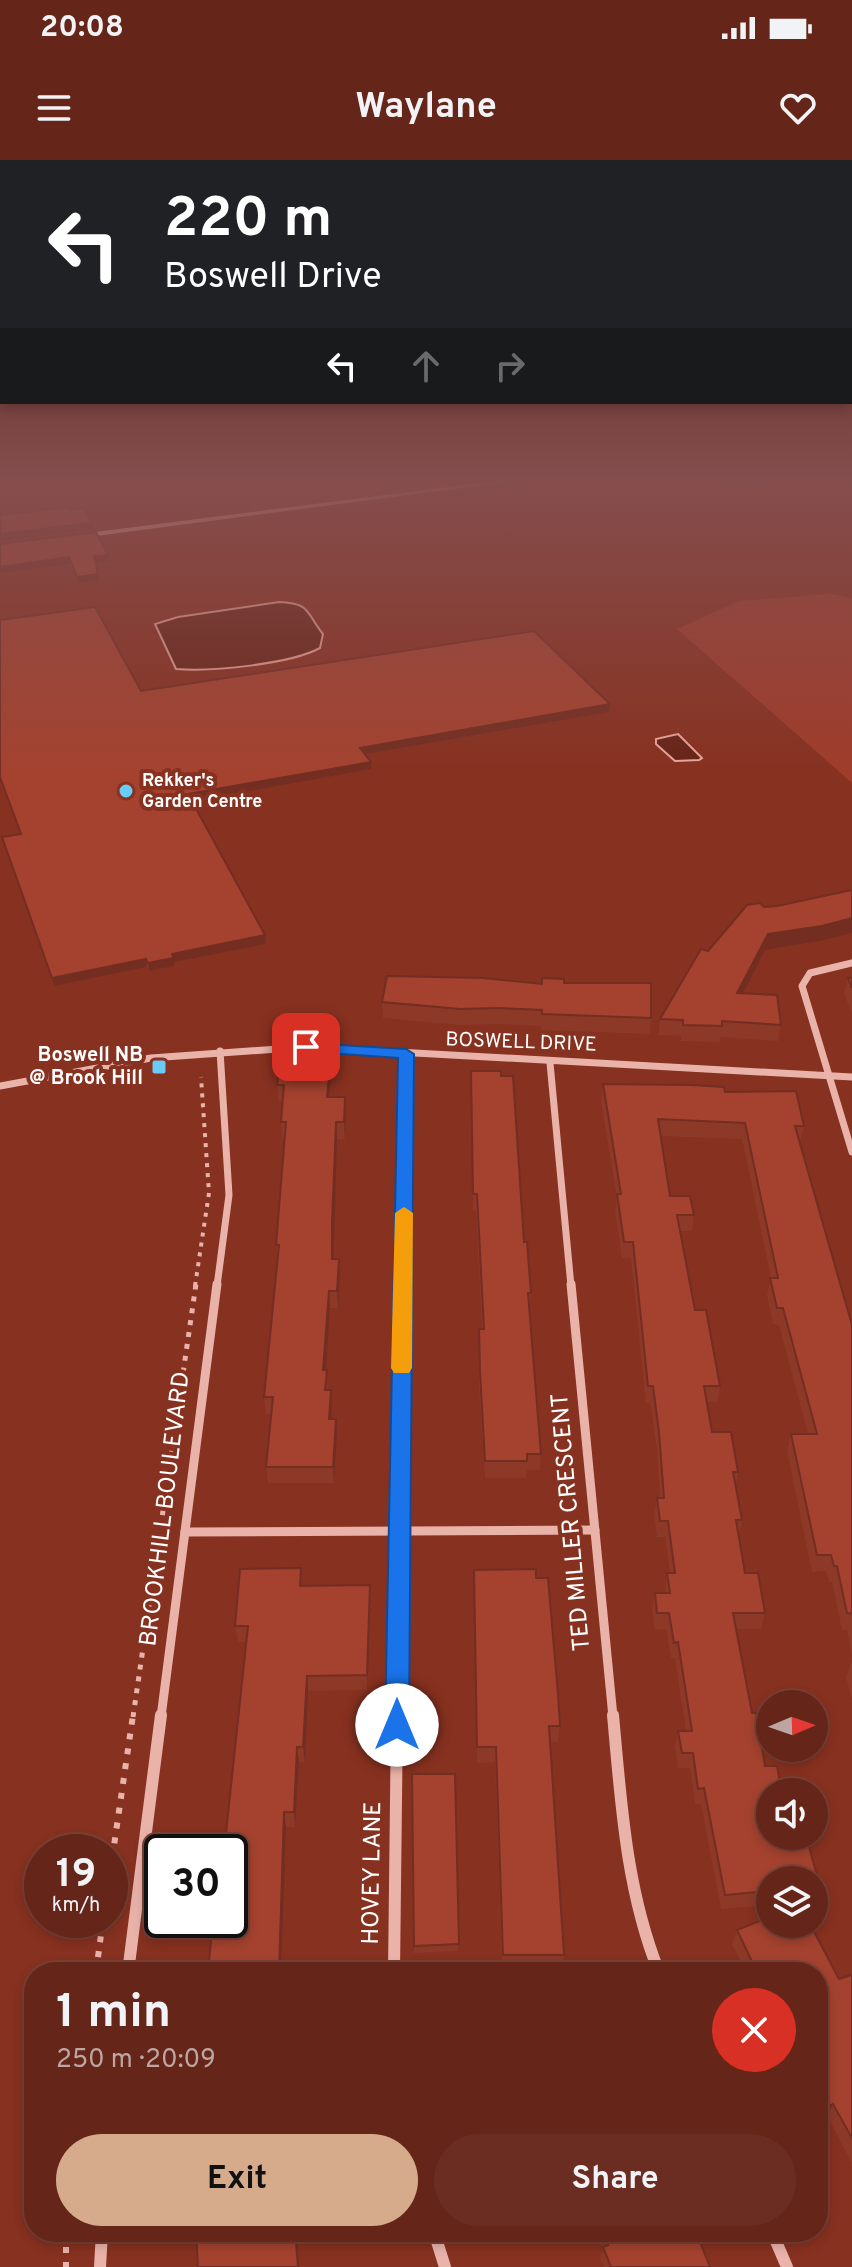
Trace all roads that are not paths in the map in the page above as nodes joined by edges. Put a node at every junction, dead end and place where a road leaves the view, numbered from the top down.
1 (852, 963) edge
2 (220, 1051) junction
3 (406, 1054) junction
4 (550, 1063) junction
5 (829, 1075) junction
6 (852, 1077) edge
7 (0, 1086) edge
8 (852, 1152) edge
9 (595, 1530) junction
10 (185, 1532) junction
11 (399, 1532) junction
12 (129, 1962) edge
13 (394, 1962) edge
14 (656, 1962) edge
15 (101, 2242) edge
16 (437, 2242) edge
17 (776, 2242) edge
18 (100, 2267) edge
19 (445, 2267) edge
20 (787, 2267) edge

1 - 5 street
2 - 3 street, BOSWELL DRIVE
2 - 7 street, BOSWELL DRIVE
2 - 10 street, BROOKHILL BOULEVARD
3 - 4 street, BOSWELL DRIVE
3 - 11 street, HOVEY LANE
4 - 5 street, BOSWELL DRIVE
4 - 9 street, TED MILLER CRESCENT
5 - 6 street, BOSWELL DRIVE
5 - 8 street
9 - 11 street
9 - 14 street, TED MILLER CRESCENT
10 - 11 street
10 - 12 street, BROOKHILL BOULEVARD
11 - 13 street, HOVEY LANE
15 - 18 street
16 - 19 street
17 - 20 street

